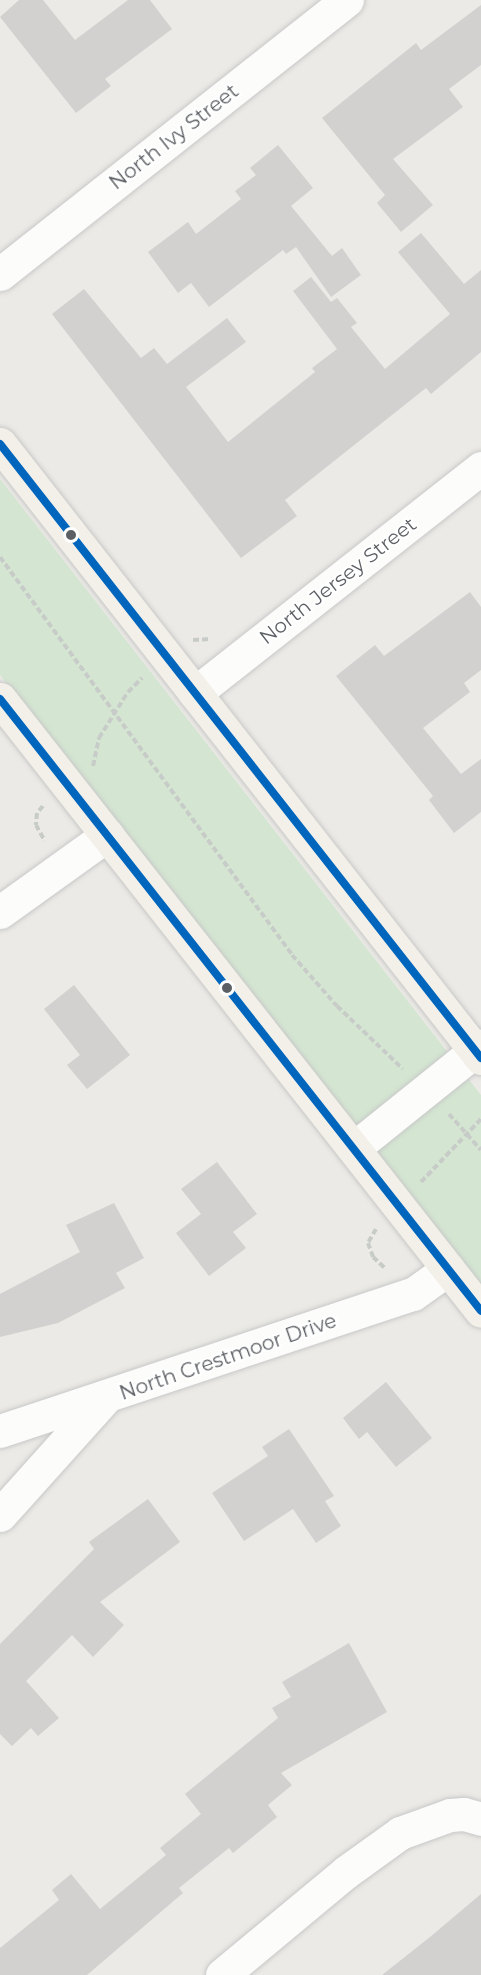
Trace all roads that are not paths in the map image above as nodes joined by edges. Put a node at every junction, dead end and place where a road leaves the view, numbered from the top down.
1 (347, 0) edge
2 (0, 274) edge
3 (0, 444) edge
4 (481, 468) edge
5 (195, 693) junction
6 (0, 699) edge
7 (106, 835) junction
8 (0, 912) edge
9 (479, 1052) edge
10 (354, 1148) junction
11 (448, 1269) junction
12 (481, 1311) edge
13 (104, 1399) junction
14 (0, 1431) edge
15 (0, 1515) edge
16 (472, 1816) edge
17 (222, 1975) edge

1 - 2 street, North Ivy Street
3 - 5 main road
4 - 5 street, North Jersey Street
5 - 9 main road
6 - 7 main road
7 - 8 street
7 - 10 main road
9 - 10 street
10 - 11 main road
11 - 12 main road
11 - 13 street, North Crestmoor Drive
13 - 14 street, North Crestmoor Drive
13 - 15 street
16 - 17 street

